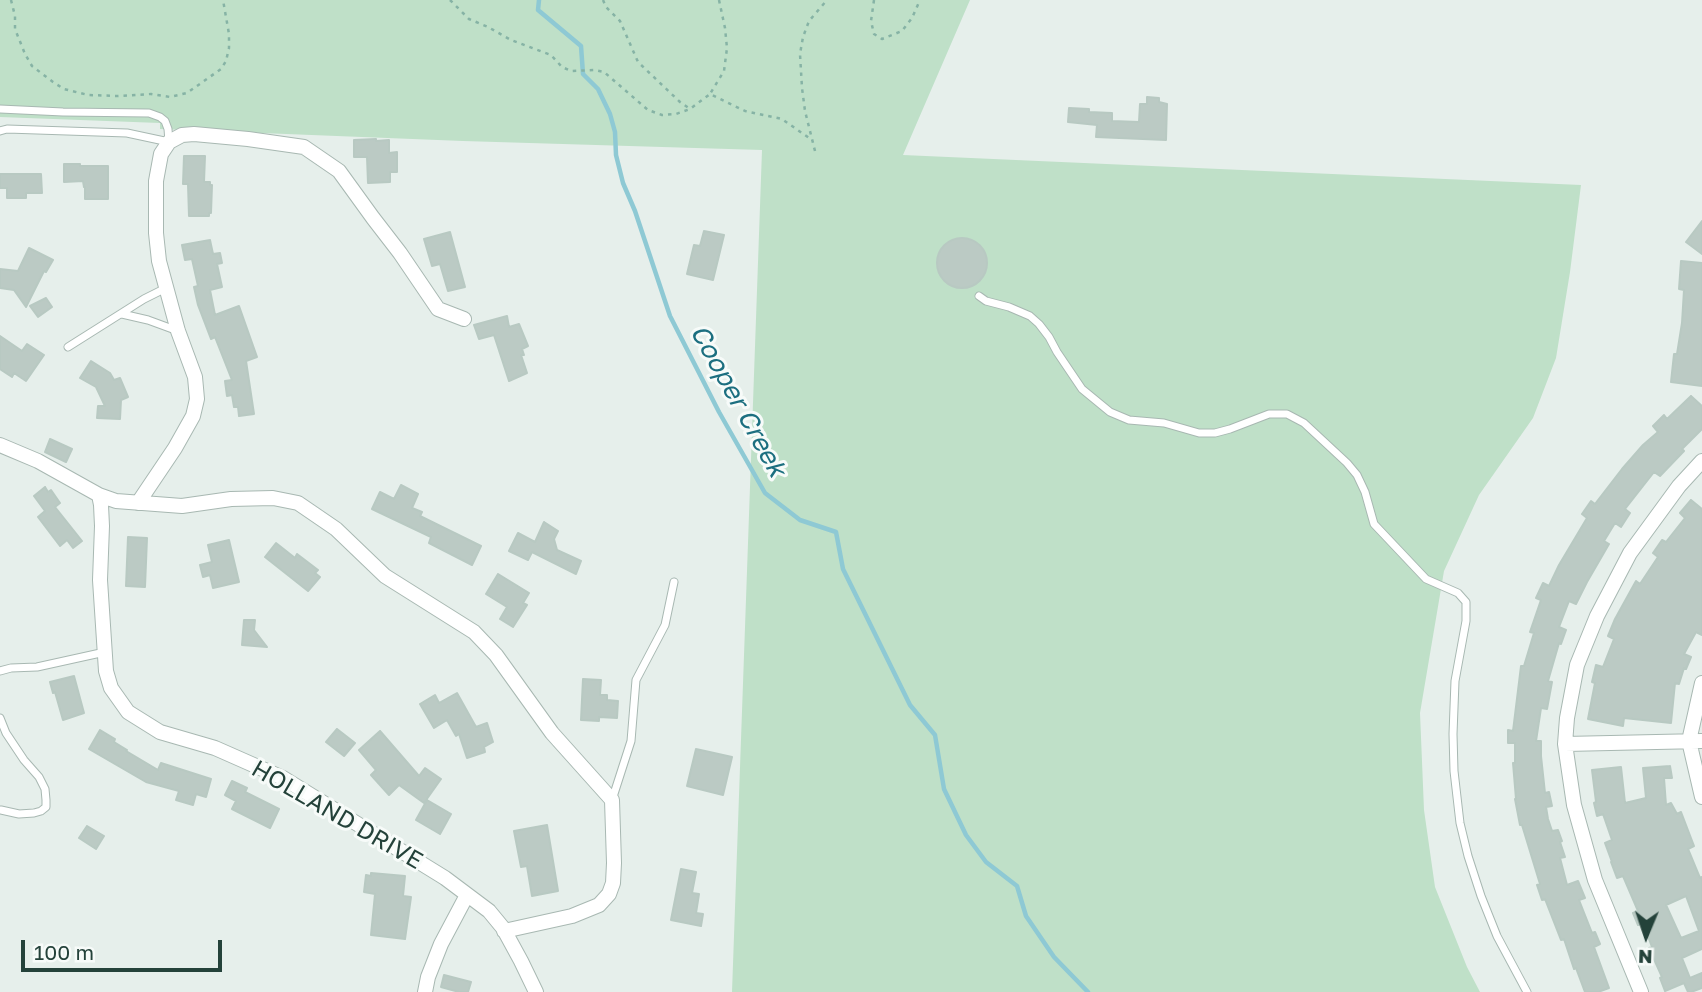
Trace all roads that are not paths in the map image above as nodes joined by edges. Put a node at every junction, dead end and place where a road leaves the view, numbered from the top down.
1 (0, 108) edge
2 (0, 131) edge
3 (169, 142) junction
4 (167, 288) junction
5 (979, 296) dead end
6 (122, 314) junction
7 (464, 319) dead end
8 (178, 331) junction
9 (68, 347) dead end
10 (0, 445) edge
11 (1702, 461) edge
12 (99, 495) junction
13 (138, 503) junction
14 (674, 582) dead end
15 (104, 652) junction
16 (0, 671) edge
17 (1702, 683) edge
18 (0, 718) edge
19 (1696, 741) edge
20 (1565, 744) junction
21 (1702, 797) edge
22 (612, 800) junction
23 (1, 810) edge
24 (467, 895) junction
25 (504, 930) junction
26 (425, 992) edge
27 (536, 992) edge
28 (1527, 992) edge
29 (1641, 992) edge

1 - 3 lane
2 - 3 lane
3 - 4 street
3 - 7 street
4 - 6 lane
4 - 8 street
5 - 28 lane
6 - 8 lane
6 - 9 lane
8 - 13 street
10 - 12 street
11 - 20 street
12 - 13 street
12 - 15 street, HOLLAND DRIVE
13 - 22 street
14 - 22 lane
15 - 16 lane
15 - 24 street, HOLLAND DRIVE
17 - 19 street
18 - 23 lane
19 - 20 street
19 - 21 street
20 - 29 street
22 - 25 street
24 - 25 street, HOLLAND DRIVE
24 - 26 street
25 - 27 street, HOLLAND DRIVE

